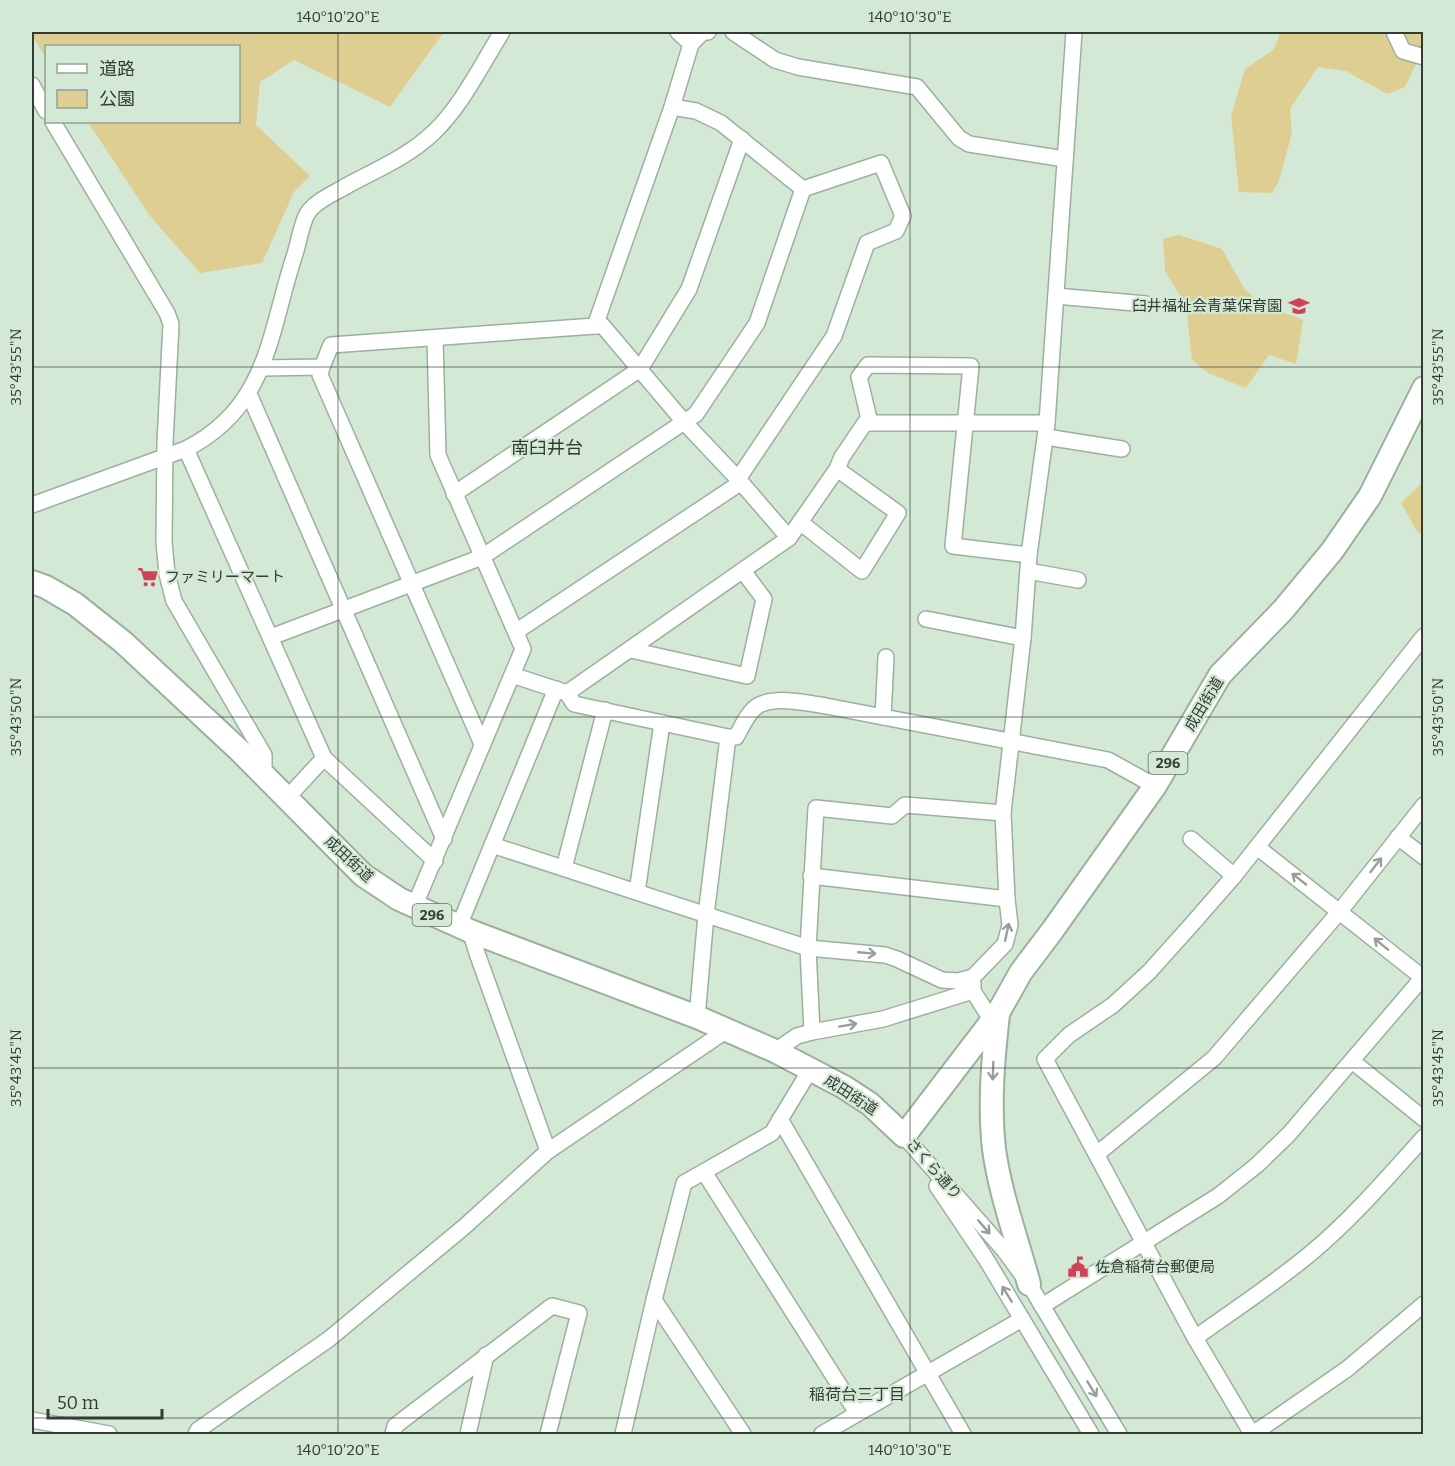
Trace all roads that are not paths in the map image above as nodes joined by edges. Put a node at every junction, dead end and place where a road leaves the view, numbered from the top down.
1 (502, 32) edge
2 (678, 32) edge
3 (708, 32) edge
4 (733, 32) edge
5 (1074, 32) edge
6 (1394, 32) edge
7 (691, 44) junction
8 (1424, 57) edge
9 (32, 86) edge
10 (672, 107) junction
11 (45, 109) edge
12 (54, 123) edge
13 (742, 139) junction
14 (1065, 159) junction
15 (803, 189) junction
16 (1056, 296) junction
17 (1146, 304) dead end
18 (594, 326) junction
19 (435, 338) junction
20 (322, 367) junction
21 (262, 368) junction
22 (640, 369) junction
23 (1424, 388) edge
24 (249, 394) junction
25 (685, 423) junction
26 (870, 423) junction
27 (965, 424) junction
28 (1046, 430) junction
29 (186, 449) junction
30 (1122, 449) dead end
31 (165, 455) junction
32 (837, 469) junction
33 (739, 481) junction
34 (454, 494) junction
35 (32, 505) edge
36 (800, 522) junction
37 (789, 538) junction
38 (1029, 555) junction
39 (482, 557) junction
40 (743, 571) junction
41 (1028, 571) junction
42 (1078, 580) dead end
43 (32, 582) edge
44 (412, 584) junction
45 (344, 609) junction
46 (926, 619) dead end
47 (517, 632) junction
48 (1424, 636) edge
49 (271, 637) junction
50 (1023, 638) junction
51 (630, 650) junction
52 (886, 657) dead end
53 (512, 675) junction
54 (562, 691) junction
55 (605, 710) junction
56 (883, 717) junction
57 (662, 723) junction
58 (728, 737) junction
59 (1010, 742) junction
60 (482, 744) junction
61 (324, 758) junction
62 (264, 775) junction
63 (1155, 786) junction
64 (287, 798) junction
65 (1424, 805) edge
66 (1003, 813) junction
67 (1398, 837) junction
68 (444, 839) junction
69 (1191, 839) dead end
70 (492, 845) junction
71 (1257, 847) junction
72 (1424, 857) edge
73 (435, 861) junction
74 (564, 868) junction
75 (811, 876) junction
76 (1234, 876) junction
77 (637, 892) junction
78 (1007, 899) junction
79 (414, 907) junction
80 (1340, 911) junction
81 (706, 915) junction
82 (465, 928) junction
83 (808, 948) junction
84 (1423, 976) edge
85 (973, 984) junction
86 (697, 1017) junction
87 (995, 1017) junction
88 (727, 1030) junction
89 (812, 1032) junction
90 (775, 1051) junction
91 (1352, 1061) junction
92 (810, 1070) junction
93 (780, 1119) junction
94 (1424, 1119) edge
95 (904, 1136) junction
96 (1424, 1137) edge
97 (548, 1151) junction
98 (1096, 1154) junction
99 (704, 1172) junction
100 (1144, 1244) junction
101 (1029, 1284) junction
102 (654, 1300) junction
103 (1424, 1304) edge
104 (1042, 1306) junction
105 (1022, 1319) junction
106 (1195, 1338) junction
107 (486, 1355) junction
108 (928, 1374) junction
109 (857, 1413) junction
110 (32, 1420) edge
111 (109, 1434) edge
112 (196, 1434) edge
113 (393, 1434) edge
114 (468, 1434) edge
115 (548, 1434) edge
116 (623, 1434) edge
117 (743, 1434) edge
118 (822, 1434) edge
119 (963, 1434) edge
120 (1091, 1434) edge
121 (1119, 1434) edge
122 (1252, 1434) edge

1 - 21 street
2 - 7 street
3 - 7 street
4 - 14 street
5 - 14 street
6 - 8 street
7 - 10 street
9 - 11 street
10 - 13 street
10 - 18 street
12 - 31 street
13 - 15 street
13 - 22 street
14 - 16 street
15 - 25 street
15 - 33 street
16 - 17 street
16 - 28 street
18 - 19 street
18 - 22 street
19 - 20 street
19 - 34 street
20 - 21 street
20 - 44 street
21 - 24 street
22 - 25 street
22 - 34 street
23 - 63 highway, 成田街道 / 296
24 - 29 street
24 - 45 street
25 - 33 street
25 - 39 street
26 - 27 street
26 - 27 street
26 - 32 street
27 - 28 street
27 - 38 street
28 - 30 street
28 - 38 street
29 - 31 street
29 - 49 street
31 - 35 street
31 - 62 street
32 - 36 street
32 - 36 street
33 - 37 street
33 - 47 street
34 - 39 street
36 - 37 street
37 - 40 street
38 - 41 street
39 - 44 street
39 - 47 street
40 - 51 street
40 - 51 street
41 - 42 street
41 - 50 street
43 - 62 highway, 成田街道 / 296
44 - 45 street
44 - 60 street
45 - 49 street
45 - 68 street
46 - 50 street
47 - 53 street
48 - 71 street
49 - 61 street
50 - 59 street
51 - 54 street
52 - 56 street
53 - 54 street
53 - 60 street
54 - 55 street
54 - 70 street
55 - 57 street
55 - 74 street
56 - 58 street
56 - 59 street
57 - 58 street
57 - 77 street
58 - 81 street
59 - 63 street
59 - 66 street
60 - 68 street
61 - 64 street
61 - 73 street
62 - 64 highway, 成田街道 / 296
63 - 87 highway, 成田街道 / 296
64 - 79 highway, 成田街道 / 296
65 - 67 street
66 - 75 street
66 - 78 street
67 - 72 street
80 -> 67 street
68 - 73 street
69 - 76 street
70 - 74 street
70 - 82 street
71 - 76 street
80 -> 71 street
73 - 79 street
74 - 77 street
75 - 78 street
75 - 83 street
76 - 98 street
77 - 81 street
85 -> 78 street
79 - 82 highway, 成田街道 / 296
84 -> 80 street
80 - 98 street
81 - 83 street
81 - 86 street
82 - 86 highway, 成田街道 / 296
82 - 97 street
83 -> 85 street
83 - 89 street
84 - 91 street
85 - 87 street
89 -> 85 street
86 - 88 highway, 成田街道 / 296
87 - 95 highway, 成田街道 / 296
87 -> 101 highway
88 - 90 highway, 成田街道 / 296
88 - 97 street
89 - 90 street
90 - 92 highway, 成田街道 / 296
91 - 94 street
91 - 100 street
92 - 93 street
92 - 95 highway, 成田街道 / 296
93 - 99 street
93 - 108 street
95 -> 101 street, さくら通り
105 -> 95 street, さくら通り
96 - 106 street
97 - 112 street
98 - 100 street
99 - 102 street
99 - 109 street
100 - 104 street
100 - 106 street
101 - 104 street, さくら通り
102 - 116 street
102 - 117 street
103 - 122 street
104 -> 121 street, さくら通り
105 - 108 street
105 - 120 street, さくら通り
106 - 122 street
107 - 113 street
107 - 114 street
107 - 115 street
108 - 109 street
108 - 119 street
109 - 118 street
110 - 111 street

